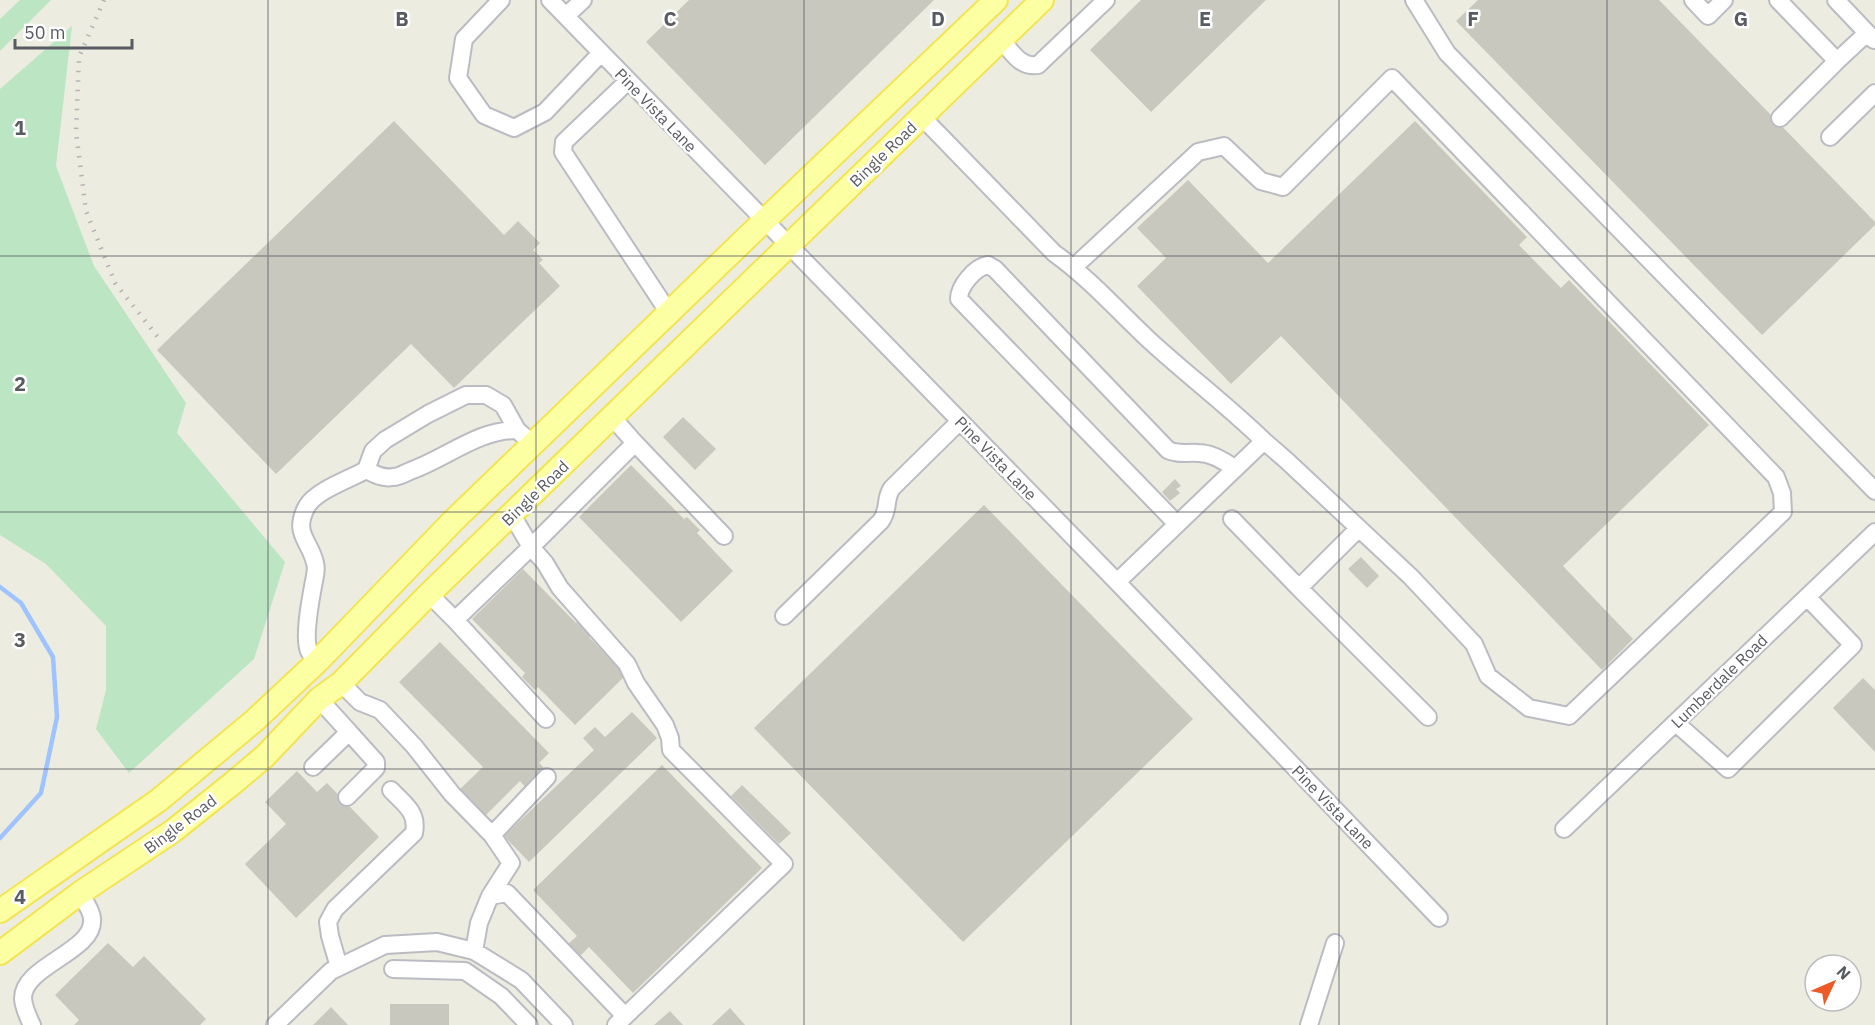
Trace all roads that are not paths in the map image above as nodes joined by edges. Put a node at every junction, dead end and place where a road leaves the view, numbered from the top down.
1 (501, 0) edge
2 (550, 0) edge
3 (583, 0) edge
4 (996, 0) edge
5 (1042, 0) edge
6 (1106, 0) edge
7 (1414, 0) edge
8 (1693, 0) edge
9 (1724, 0) edge
10 (1778, 0) edge
11 (1836, 0) edge
12 (566, 16) junction
13 (980, 16) junction
14 (1871, 37) edge
15 (1001, 39) junction
16 (601, 53) junction
17 (1837, 62) junction
18 (628, 81) junction
19 (1875, 93) edge
20 (922, 117) junction
21 (1780, 118) dead end
22 (1830, 137) dead end
23 (765, 220) junction
24 (790, 245) junction
25 (1074, 267) junction
26 (669, 313) junction
27 (613, 418) junction
28 (960, 421) junction
29 (526, 437) junction
30 (1264, 441) junction
31 (634, 443) junction
32 (1235, 468) junction
33 (366, 470) junction
34 (559, 470) junction
35 (1875, 491) edge
36 (512, 515) junction
37 (1232, 519) dead end
38 (1177, 524) junction
39 (1359, 528) junction
40 (1875, 532) edge
41 (724, 536) dead end
42 (531, 547) junction
43 (1117, 582) junction
44 (1299, 588) junction
45 (429, 594) junction
46 (1807, 597) junction
47 (784, 616) dead end
48 (455, 620) junction
49 (318, 662) junction
50 (341, 683) junction
51 (319, 699) junction
52 (1428, 717) dead end
53 (546, 719) dead end
54 (1676, 723) junction
55 (349, 732) junction
56 (313, 767) dead end
57 (547, 777) dead end
58 (391, 790) dead end
59 (347, 797) dead end
60 (1564, 830) dead end
61 (492, 835) junction
62 (62, 867) junction
63 (80, 893) junction
64 (490, 896) junction
65 (0, 911) edge
66 (1440, 918) dead end
67 (1335, 943) dead end
68 (474, 951) junction
69 (1, 952) edge
70 (339, 967) junction
71 (393, 969) dead end
72 (620, 1021) edge
73 (32, 1025) edge
74 (275, 1025) edge
75 (529, 1025) edge
76 (564, 1025) edge
77 (1309, 1025) edge

1 - 16 street
2 - 12 street, Pine Vista Lane
3 - 12 street
4 - 13 main road, Bingle Road
5 - 15 main road, Bingle Road
6 - 15 street
7 - 35 street
8 - 9 street
10 - 17 street
11 - 14 street
12 - 16 street, Pine Vista Lane
13 - 15 main road
13 - 23 main road, Bingle Road
14 - 17 street
15 - 20 main road, Bingle Road
16 - 18 street, Pine Vista Lane
17 - 21 street
18 - 23 street, Pine Vista Lane
18 - 26 street
19 - 22 street
20 - 24 main road, Bingle Road
20 - 25 street
23 - 24 street, Pine Vista Lane
23 - 26 main road, Bingle Road
24 - 27 main road, Bingle Road
24 - 28 street, Pine Vista Lane
25 - 30 street
25 - 39 street
26 - 29 main road, Bingle Road
27 - 31 street
27 - 34 main road, Bingle Road
28 - 43 street, Pine Vista Lane
28 - 47 street
29 - 33 street
29 - 33 street
29 - 34 main road
29 - 49 main road, Bingle Road
30 - 32 street
30 - 39 street
31 - 41 street
31 - 42 street
32 - 38 street
32 - 38 street
33 - 49 street
34 - 36 main road, Bingle Road
36 - 42 street
36 - 45 main road, Bingle Road
37 - 44 street
38 - 43 street
39 - 44 street
40 - 46 street, Lumberdale Road
42 - 48 street
42 - 72 street
43 - 66 street, Pine Vista Lane
44 - 52 street
45 - 48 street
45 - 50 main road, Bingle Road
46 - 54 street, Lumberdale Road
46 - 54 street
48 - 53 street
49 - 50 main road
49 - 62 main road, Bingle Road
50 - 51 main road, Bingle Road
50 - 61 street
51 - 55 street
51 - 63 main road, Bingle Road
54 - 60 street, Lumberdale Road
55 - 56 street
55 - 59 street
57 - 61 street
58 - 70 street
61 - 64 street
62 - 63 main road
62 - 65 main road, Bingle Road
63 - 69 main road, Bingle Road
63 - 73 street
64 - 68 street
64 - 72 street
67 - 77 street
68 - 70 street
68 - 76 street
70 - 74 street
71 - 75 street

